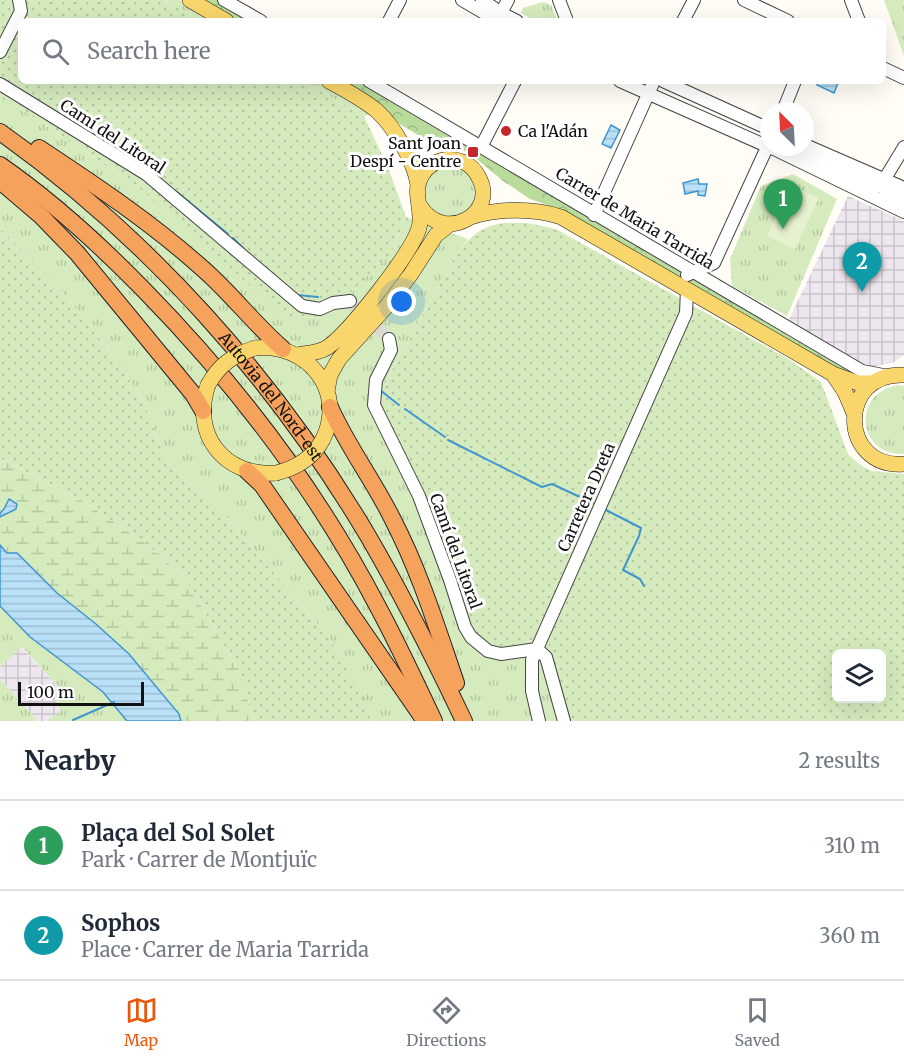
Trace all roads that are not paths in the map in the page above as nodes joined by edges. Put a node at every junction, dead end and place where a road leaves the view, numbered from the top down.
1 (19, 0) edge
2 (190, 0) edge
3 (400, 0) edge
4 (462, 0) edge
5 (482, 0) edge
6 (508, 0) edge
7 (559, 0) edge
8 (694, 0) edge
9 (744, 0) edge
10 (851, 0) edge
11 (230, 2) edge
12 (499, 16) edge
13 (221, 18) edge
14 (256, 18) edge
15 (391, 18) edge
16 (566, 18) edge
17 (685, 18) edge
18 (782, 18) edge
19 (858, 18) edge
20 (0, 52) edge
21 (886, 69) edge
22 (904, 78) edge
23 (0, 84) edge
24 (334, 84) edge
25 (374, 84) edge
26 (513, 84) edge
27 (794, 84) edge
28 (653, 85) edge
29 (787, 102) edge
30 (0, 124) edge
31 (0, 132) edge
32 (760, 137) edge
33 (760, 137) edge
34 (481, 147) junction
35 (904, 147) edge
36 (814, 150) edge
37 (406, 153) junction
38 (761, 156) edge
39 (803, 156) edge
40 (807, 156) edge
41 (440, 161) junction
42 (0, 165) edge
43 (0, 181) edge
44 (418, 185) junction
45 (483, 188) junction
46 (904, 188) edge
47 (880, 189) junction
48 (904, 200) edge
49 (420, 206) junction
50 (506, 211) junction
51 (904, 212) edge
52 (594, 215) junction
53 (471, 217) junction
54 (449, 225) junction
55 (692, 273) junction
56 (672, 281) junction
57 (687, 289) junction
58 (350, 301) dead end
59 (389, 339) dead end
60 (290, 352) junction
61 (898, 373) edge
62 (833, 374) junction
63 (873, 382) junction
64 (328, 399) junction
65 (203, 411) junction
66 (854, 413) junction
67 (904, 464) edge
68 (247, 471) junction
69 (537, 649) junction
70 (425, 721) edge
71 (434, 721) edge
72 (464, 721) edge
73 (470, 721) edge
74 (538, 721) edge
75 (564, 721) edge

1 - 20 street
2 - 13 main road
3 - 15 street
4 - 12 street
5 - 12 street
6 - 12 street
7 - 16 street
8 - 17 street
9 - 18 street
10 - 19 street
11 - 14 street
21 - 22 street
23 - 58 street, Camí del Litoral
24 - 37 main road
25 - 34 street, Carrer de Maria Tarrida
26 - 34 street
27 - 29 street
28 - 32 street
28 - 33 street
28 - 52 street
30 - 60 highway
31 - 72 highway, Autovia del Nord-est
34 - 52 street, Carrer de Maria Tarrida
35 - 47 street
36 - 47 street
37 - 41 main road
37 - 44 main road
38 - 55 street
39 - 47 street
40 - 47 street
41 - 44 main road
41 - 45 main road
42 - 71 highway, Autovia del Nord-est
43 - 65 highway
44 - 49 main road
45 - 50 main road
45 - 53 main road
46 - 47 street
47 - 48 street
47 - 51 street
49 - 54 main road
49 - 60 main road
50 - 53 main road, Carrer de Maria Tarrida
50 - 56 main road, Carrer de Maria Tarrida
52 - 55 street, Carrer de Maria Tarrida
53 - 54 main road
54 - 64 main road
55 - 56 street
55 - 61 street, Carrer de Maria Tarrida
56 - 57 main road, Carrer de Maria Tarrida
57 - 62 main road, Carrer de Maria Tarrida
57 - 69 street, Carretera Dreta
59 - 69 street, Camí del Litoral
60 - 64 main road
60 - 65 main road, bridge
61 - 63 main road
62 - 63 main road, Carrer de Maria Tarrida
62 - 66 main road
63 - 66 main road
64 - 68 main road, bridge
64 - 73 highway
65 - 68 main road
66 - 67 main road
68 - 70 highway
69 - 74 street, Carretera Dreta
69 - 75 street

